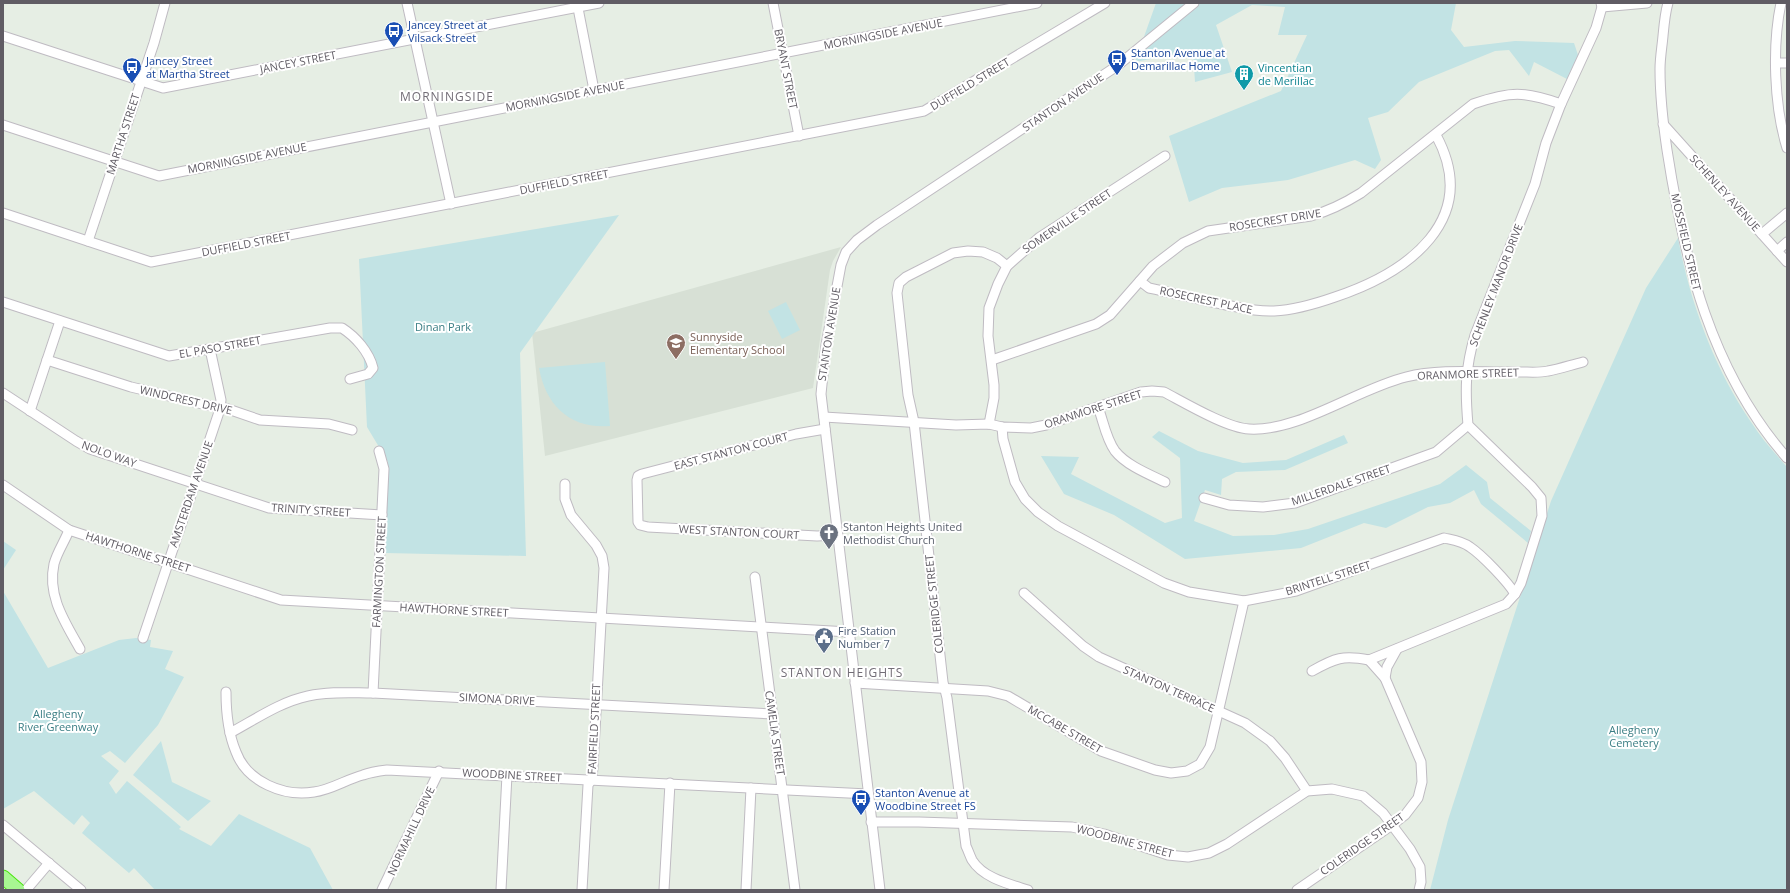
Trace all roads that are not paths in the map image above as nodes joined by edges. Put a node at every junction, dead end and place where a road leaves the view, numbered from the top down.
1 (166, 3) edge
2 (408, 3) edge
3 (599, 3) edge
4 (773, 3) edge
5 (1037, 3) edge
6 (1105, 3) edge
7 (1194, 3) edge
8 (1647, 3) edge
9 (1661, 3) edge
10 (1668, 3) edge
11 (1781, 3) edge
12 (1024, 4) edge
13 (577, 5) edge
14 (1601, 5) edge
15 (3, 36) edge
16 (415, 39) junction
17 (783, 53) junction
18 (1776, 63) junction
19 (1787, 63) edge
20 (140, 81) junction
21 (594, 90) junction
22 (1561, 104) junction
23 (434, 122) junction
24 (1663, 124) junction
25 (3, 125) edge
26 (1436, 135) junction
27 (800, 136) junction
28 (1787, 148) edge
29 (1165, 156) dead end
30 (114, 162) junction
31 (451, 204) junction
32 (3, 212) edge
33 (1787, 213) edge
34 (1762, 234) junction
35 (88, 241) junction
36 (1787, 242) edge
37 (1777, 251) junction
38 (1787, 262) edge
39 (1007, 266) junction
40 (1140, 281) junction
41 (3, 302) edge
42 (60, 321) junction
43 (210, 349) junction
44 (47, 360) junction
45 (992, 360) junction
46 (1583, 362) dead end
47 (1466, 372) junction
48 (350, 379) dead end
49 (4, 397) edge
50 (220, 407) junction
51 (1098, 407) junction
52 (30, 411) junction
53 (824, 417) junction
54 (914, 422) junction
55 (989, 424) junction
56 (1468, 424) junction
57 (1002, 427) junction
58 (825, 429) junction
59 (352, 430) dead end
60 (379, 451) dead end
61 (1787, 458) edge
62 (1165, 482) dead end
63 (194, 484) junction
64 (565, 484) dead end
65 (3, 485) edge
66 (1204, 498) dead end
67 (382, 515) junction
68 (640, 525) joint
69 (69, 530) junction
70 (838, 535) junction
71 (168, 562) junction
72 (755, 577) dead end
73 (1024, 593) dead end
74 (1515, 594) junction
75 (1244, 601) junction
76 (378, 605) junction
77 (600, 618) junction
78 (761, 627) junction
79 (849, 632) junction
80 (143, 638) dead end
81 (1397, 648) junction
82 (80, 649) dead end
83 (1369, 660) junction
84 (1312, 671) dead end
85 (1385, 678) junction
86 (856, 683) junction
87 (944, 688) junction
88 (226, 692) dead end
89 (373, 693) junction
90 (596, 704) junction
91 (1218, 711) junction
92 (773, 714) junction
93 (230, 733) junction
94 (439, 771) junction
95 (507, 775) junction
96 (592, 779) junction
97 (670, 783) junction
98 (750, 788) junction
99 (782, 789) junction
100 (1307, 791) junction
101 (868, 794) junction
102 (871, 822) junction
103 (963, 824) junction
104 (3, 825) edge
105 (1392, 825) junction
106 (49, 863) junction
107 (3, 878) edge
108 (18, 890) edge
109 (26, 890) edge
110 (81, 890) edge
111 (382, 890) edge
112 (501, 890) edge
113 (582, 890) edge
114 (664, 890) edge
115 (746, 890) edge
116 (795, 890) edge
117 (880, 890) edge
118 (1028, 890) edge
119 (1296, 890) edge
120 (1419, 890) edge

1 - 20 street, MARTHA STREET
2 - 16 street
3 - 13 street, JANCEY STREET
4 - 17 street, BRYANT STREET
5 - 12 street, MORNINGSIDE AVENUE
6 - 27 street, DUFFIELD STREET
7 - 53 street, STANTON AVENUE
8 - 14 street
9 - 10 street
10 - 24 street, MOSSFIELD STREET
11 - 18 street
12 - 17 street, MORNINGSIDE AVENUE
13 - 16 street, JANCEY STREET
13 - 21 street
14 - 22 street, SCHENLEY MANOR DRIVE
15 - 20 street, JANCEY STREET
16 - 20 street, JANCEY STREET
16 - 23 street
17 - 21 street, MORNINGSIDE AVENUE
17 - 27 street, BRYANT STREET
18 - 19 street
18 - 28 street
20 - 30 street, MARTHA STREET
21 - 23 street, MORNINGSIDE AVENUE
22 - 26 street, ROSECREST DRIVE
22 - 47 street, SCHENLEY MANOR DRIVE
23 - 30 street, MORNINGSIDE AVENUE
23 - 31 street
24 - 34 street, SCHENLEY AVENUE
24 - 61 street, MOSSFIELD STREET
25 - 30 street, MORNINGSIDE AVENUE
26 - 40 street, ROSECREST DRIVE
26 - 40 street, ROSECREST PLACE
27 - 31 street, DUFFIELD STREET
29 - 39 street, SOMERVILLE STREET
30 - 35 street, MARTHA STREET
31 - 35 street, DUFFIELD STREET
32 - 35 street, DUFFIELD STREET
33 - 34 street
34 - 37 street, SCHENLEY AVENUE
36 - 37 street
37 - 38 street, SCHENLEY AVENUE
39 - 45 street, SOMERVILLE STREET
39 - 54 street, COLERIDGE STREET
40 - 45 street, ROSECREST DRIVE
41 - 42 street, EL PASO STREET
42 - 43 street, EL PASO STREET
42 - 44 street
43 - 48 street, EL PASO STREET
43 - 50 street, AMSTERDAM AVENUE
44 - 50 street, WINDCREST DRIVE
44 - 52 street
45 - 55 street, SOMERVILLE STREET
46 - 47 street, ORANMORE STREET
47 - 51 street, ORANMORE STREET
47 - 56 street, SCHENLEY MANOR DRIVE
49 - 52 street
50 - 59 street, WINDCREST DRIVE
50 - 63 street, AMSTERDAM AVENUE
51 - 57 street, ORANMORE STREET
51 - 62 street
52 - 63 street, NOLO WAY
53 - 54 street, ORANMORE STREET
53 - 58 street, STANTON AVENUE
54 - 55 street, ORANMORE STREET
54 - 87 street, COLERIDGE STREET
55 - 57 street, ORANMORE STREET
56 - 66 street, MILLERDALE STREET
56 - 74 street
57 - 75 street, BRINTELL STREET
58 - 68 street, EAST STANTON COURT
58 - 70 street, STANTON AVENUE
60 - 67 street, FARMINGTON STREET
63 - 67 street, TRINITY STREET
63 - 71 street, AMSTERDAM AVENUE
64 - 77 street, FAIRFIELD STREET
65 - 69 street, HAWTHORNE STREET
67 - 76 street, FARMINGTON STREET
68 - 70 street, WEST STANTON COURT
69 - 71 street, HAWTHORNE STREET
69 - 82 street
70 - 79 street, STANTON AVENUE
71 - 76 street, HAWTHORNE STREET
71 - 80 street, AMSTERDAM AVENUE
72 - 78 street, CAMELIA STREET
73 - 91 street, STANTON TERRACE
74 - 75 street, BRINTELL STREET
74 - 81 street
75 - 91 street, MCCABE STREET
76 - 77 street, HAWTHORNE STREET
76 - 89 street, FARMINGTON STREET
77 - 78 street, HAWTHORNE STREET
77 - 90 street, FAIRFIELD STREET
78 - 79 street, HAWTHORNE STREET
78 - 92 street, CAMELIA STREET
79 - 86 street, STANTON AVENUE
81 - 83 street
81 - 85 street
83 - 84 street
83 - 85 street, COLERIDGE STREET
85 - 105 street, COLERIDGE STREET
86 - 87 street, MCCABE STREET
86 - 101 street, STANTON AVENUE
87 - 91 street, MCCABE STREET
87 - 103 street, COLERIDGE STREET
88 - 93 street, WOODBINE STREET
89 - 90 street, SIMONA DRIVE
89 - 93 street, SIMONA DRIVE
90 - 92 street, SIMONA DRIVE
90 - 96 street, FAIRFIELD STREET
91 - 100 street, STANTON TERRACE
92 - 99 street, CAMELIA STREET
93 - 94 street, WOODBINE STREET
94 - 95 street, WOODBINE STREET
94 - 111 street, NORMAHILL DRIVE
95 - 96 street, WOODBINE STREET
95 - 112 street
96 - 97 street, WOODBINE STREET
96 - 113 street, FAIRFIELD STREET
97 - 98 street, WOODBINE STREET
97 - 114 street
98 - 99 street, WOODBINE STREET
98 - 115 street
99 - 101 street, WOODBINE STREET
99 - 116 street, CAMELIA STREET
100 - 103 street, WOODBINE STREET
100 - 105 street, WOODBINE STREET
101 - 102 street, STANTON AVENUE
102 - 103 street, WOODBINE STREET
102 - 117 street, STANTON AVENUE
103 - 118 street, COLERIDGE STREET
104 - 106 street
105 - 119 street, COLERIDGE STREET
105 - 120 street, WOODBINE STREET
106 - 109 street
106 - 110 street
107 - 108 highway

